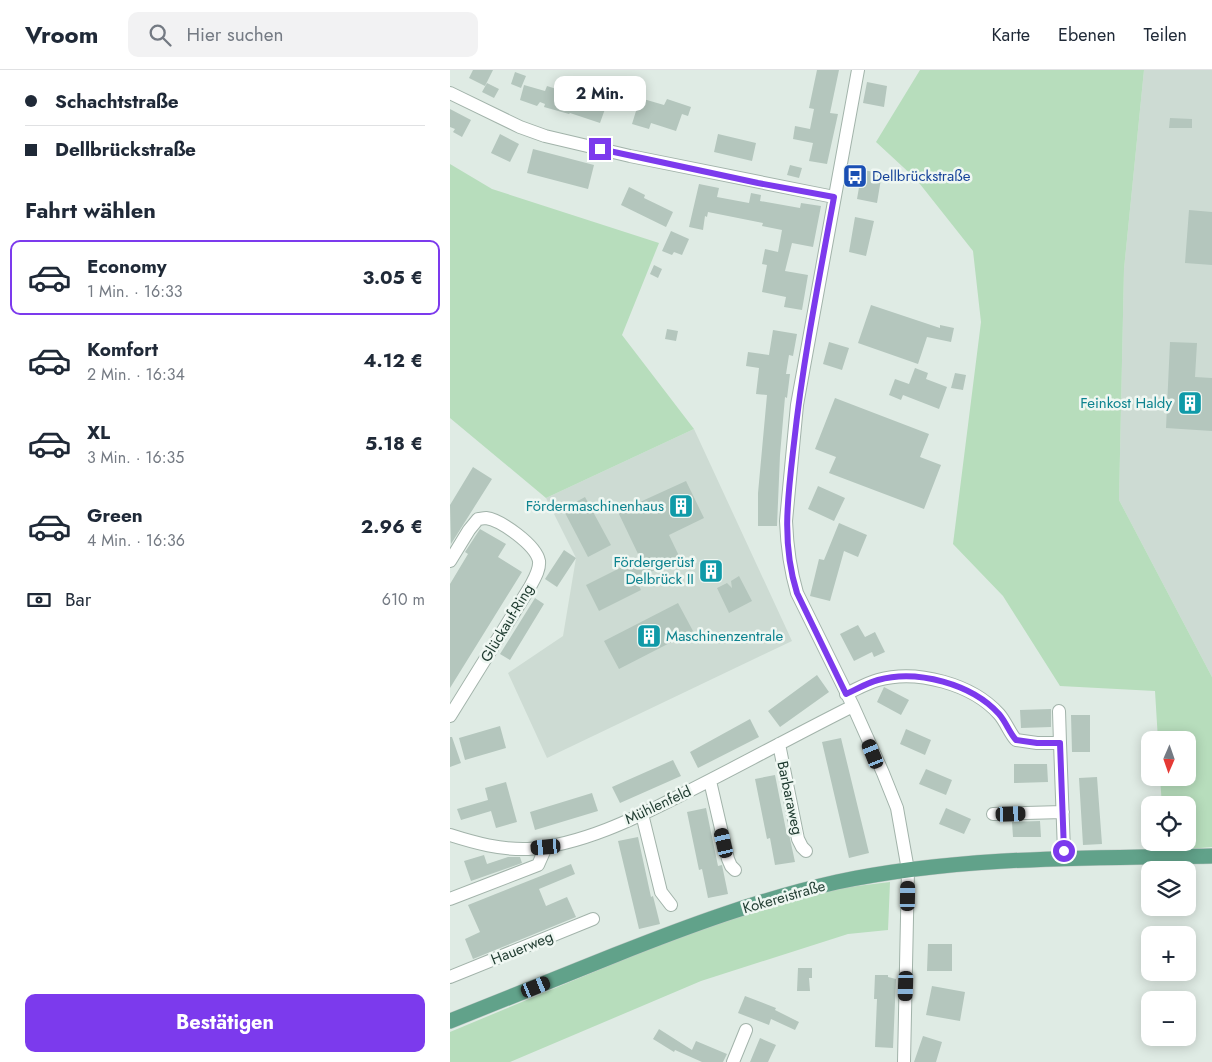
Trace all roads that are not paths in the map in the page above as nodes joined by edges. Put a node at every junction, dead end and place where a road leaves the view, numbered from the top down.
1 (858, 70) edge
2 (450, 93) edge
3 (834, 197) junction
4 (450, 561) edge
5 (846, 694) junction
6 (853, 706) junction
7 (1059, 712) dead end
8 (450, 716) edge
9 (1060, 743) junction
10 (779, 744) junction
11 (710, 781) junction
12 (1063, 812) junction
13 (642, 814) junction
14 (993, 814) dead end
15 (450, 835) edge
16 (546, 847) junction
17 (806, 851) dead end
18 (1064, 851) dead end
19 (1212, 856) edge
20 (735, 870) dead end
21 (908, 870) junction
22 (450, 898) edge
23 (670, 904) dead end
24 (593, 919) dead end
25 (450, 977) edge
26 (450, 1021) edge
27 (746, 1030) dead end
28 (733, 1062) edge
29 (904, 1062) edge

1 - 3 street
2 - 3 street
3 - 5 street
4 - 8 street, Glückauf-Ring
5 - 6 street
5 - 9 street
6 - 10 street, Mühlenfeld
6 - 21 street
7 - 9 street
9 - 12 street
10 - 11 street, Mühlenfeld
10 - 17 street, Barbaraweg
11 - 13 street, Mühlenfeld
11 - 20 street
12 - 14 street
12 - 18 street
13 - 16 street, Mühlenfeld
13 - 23 street
15 - 16 street, Mühlenfeld
16 - 22 street
19 - 21 main road, Kokereistraße
21 - 26 main road, Kokereistraße
21 - 29 street
24 - 25 street, Hauerweg
27 - 28 street

